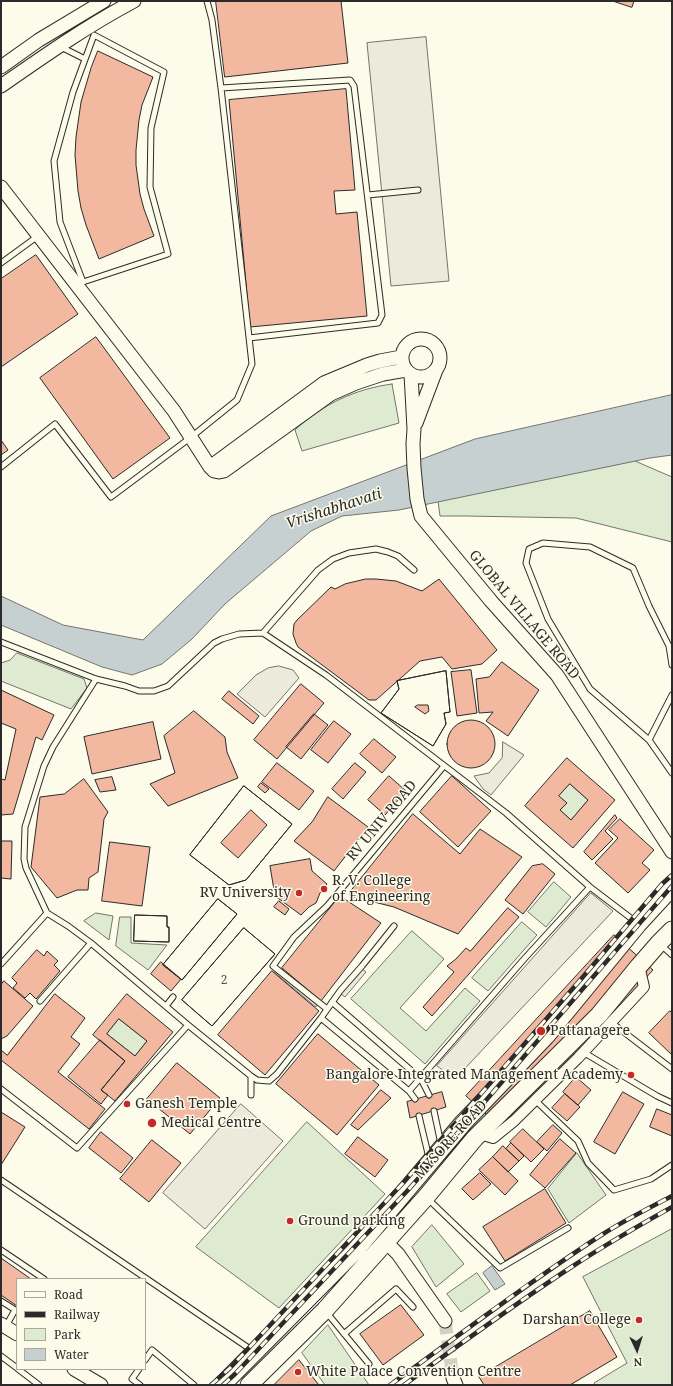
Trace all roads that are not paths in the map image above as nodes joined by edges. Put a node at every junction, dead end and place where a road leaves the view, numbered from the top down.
1 (104, 1) edge
2 (134, 1) edge
3 (207, 1) edge
4 (59, 46) junction
5 (85, 59) junction
6 (1, 67) edge
7 (1, 86) edge
8 (221, 88) junction
9 (1, 187) edge
10 (418, 190) dead end
11 (368, 195) junction
12 (38, 236) junction
13 (1, 263) edge
14 (249, 338) junction
15 (401, 357) junction
16 (436, 370) junction
17 (409, 372) junction
18 (414, 429) junction
19 (190, 438) junction
20 (1, 467) edge
21 (210, 467) junction
22 (414, 570) dead end
23 (263, 633) junction
24 (1, 642) edge
25 (672, 665) edge
26 (96, 679) junction
27 (672, 695) edge
28 (648, 740) junction
29 (444, 766) junction
30 (672, 773) edge
31 (672, 852) edge
32 (590, 887) junction
33 (672, 887) edge
34 (47, 912) junction
35 (638, 924) junction
36 (394, 926) dead end
37 (672, 930) edge
38 (91, 943) junction
39 (659, 943) junction
40 (672, 955) edge
41 (1, 964) edge
42 (639, 966) junction
43 (173, 997) dead end
44 (40, 1001) dead end
45 (332, 1002) junction
46 (166, 1006) junction
47 (326, 1010) junction
48 (321, 1018) junction
49 (612, 1023) junction
50 (188, 1025) junction
51 (583, 1052) junction
52 (672, 1069) edge
53 (251, 1076) junction
54 (421, 1080) junction
55 (1, 1090) edge
56 (409, 1091) junction
57 (250, 1095) dead end
58 (429, 1095) dead end
59 (415, 1099) dead end
60 (535, 1100) junction
61 (672, 1103) edge
62 (434, 1112) dead end
63 (419, 1116) dead end
64 (480, 1134) junction
65 (442, 1149) junction
66 (430, 1163) junction
67 (672, 1165) edge
68 (1, 1180) edge
69 (426, 1196) junction
70 (568, 1228) dead end
71 (385, 1241) junction
72 (1, 1250) edge
73 (43, 1278) edge
74 (146, 1278) edge
75 (146, 1278) edge
76 (1, 1301) edge
77 (413, 1307) dead end
78 (325, 1310) junction
79 (16, 1311) edge
80 (445, 1321) tunnel mouth
81 (3, 1326) edge
82 (16, 1333) edge
83 (344, 1334) junction
84 (255, 1352) junction
85 (1, 1356) edge
86 (146, 1359) edge
87 (369, 1364) dead end
88 (16, 1367) edge
89 (19, 1370) edge
90 (76, 1370) edge
91 (138, 1370) edge
92 (39, 1385) edge
93 (101, 1385) edge
94 (140, 1385) edge
95 (194, 1385) edge
96 (222, 1385) edge
97 (249, 1385) edge

1 - 6 street
2 - 4 street
3 - 8 lane
4 - 5 lane
4 - 7 street
5 - 5 lane
8 - 11 lane
8 - 14 lane
9 - 12 street
10 - 11 lane
11 - 14 lane
12 - 13 lane
12 - 19 street
14 - 19 lane
15 - 16 street, GLOBAL VILLAGE ROAD
15 - 17 street, GLOBAL VILLAGE ROAD
15 - 21 street
16 - 17 street
16 - 18 street, GLOBAL VILLAGE ROAD
17 - 18 street, GLOBAL VILLAGE ROAD
17 - 21 street
18 - 31 street, GLOBAL VILLAGE ROAD
19 - 20 lane
19 - 21 street
22 - 23 lane
23 - 26 lane
23 - 29 lane
24 - 26 lane
25 - 28 lane
26 - 34 lane
27 - 28 lane
28 - 30 lane
29 - 32 lane
29 - 47 lane, RV UNIV ROAD
32 - 35 lane
32 - 54 lane
33 - 35 highway, MYSORE ROAD
34 - 38 lane
34 - 41 lane
35 - 65 highway, MYSORE ROAD
36 - 45 lane
37 - 39 highway, MYSORE ROAD
38 - 44 lane
38 - 46 lane
39 - 40 lane
39 - 42 highway, MYSORE ROAD
42 - 49 street
42 - 64 highway, MYSORE ROAD
43 - 46 lane
45 - 47 lane
45 - 54 lane
46 - 50 lane
47 - 48 lane
48 - 53 lane
48 - 56 lane
49 - 51 street
49 - 52 lane
50 - 53 lane
50 - 55 lane
51 - 60 street
51 - 61 lane
53 - 57 lane
54 - 56 lane
54 - 58 lane
56 - 59 lane
60 - 64 street
60 - 67 lane
62 - 65 lane
63 - 66 lane
64 - 69 highway, MYSORE ROAD
65 - 66 highway, MYSORE ROAD
66 - 84 highway, MYSORE ROAD
68 - 75 lane
69 - 70 lane
69 - 71 highway, MYSORE ROAD
71 - 78 highway, MYSORE ROAD
71 - 80 street
72 - 73 lane
74 - 84 lane
76 - 79 lane
77 - 83 lane
78 - 83 lane
78 - 97 highway, MYSORE ROAD
79 - 81 lane
81 - 82 street
83 - 87 lane
84 - 96 highway, MYSORE ROAD
85 - 88 lane
86 - 95 lane
89 - 92 lane
90 - 93 street
91 - 94 lane

